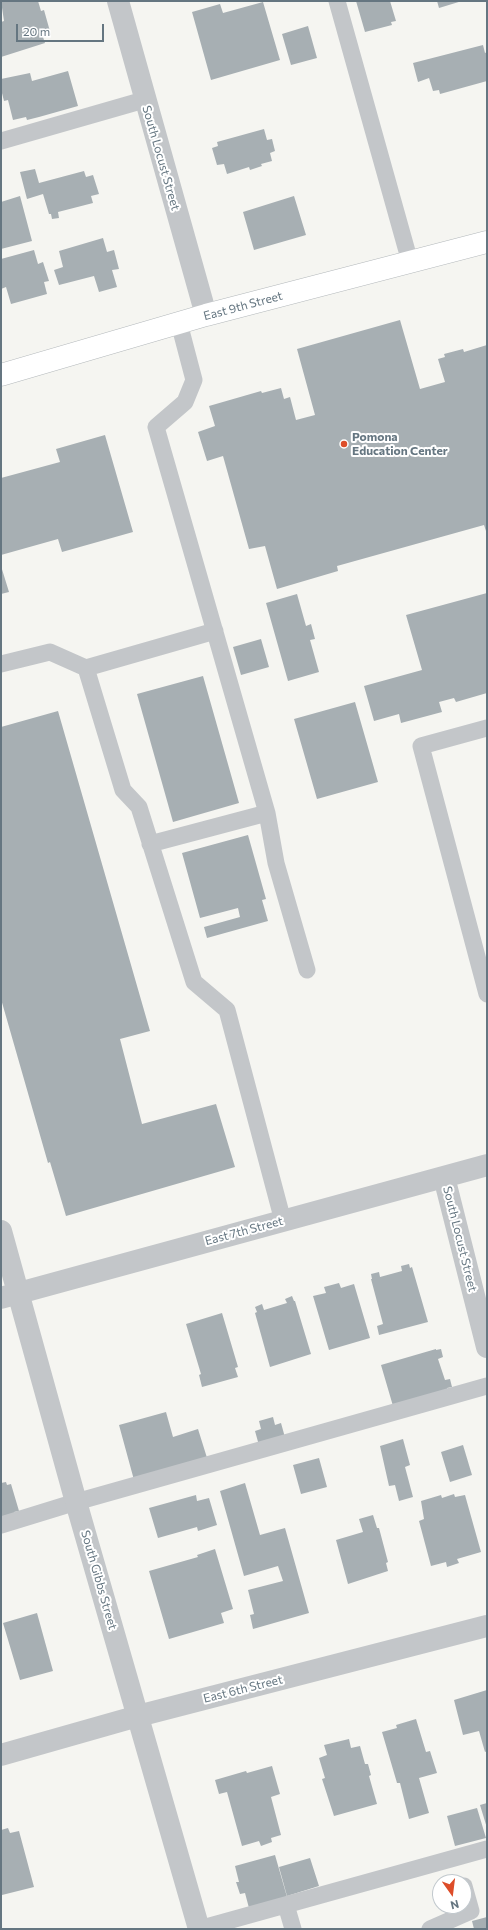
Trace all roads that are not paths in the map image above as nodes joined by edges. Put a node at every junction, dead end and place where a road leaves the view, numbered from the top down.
1 (118, 1) edge
2 (337, 1) edge
3 (144, 100) junction
4 (1, 141) edge
5 (487, 242) edge
6 (410, 262) junction
7 (206, 315) junction
8 (179, 323) junction
9 (1, 375) edge
10 (215, 631) junction
11 (1, 664) edge
12 (86, 668) junction
13 (487, 728) edge
14 (267, 813) junction
15 (150, 844) junction
16 (307, 970) dead end
17 (487, 994) edge
18 (487, 1164) edge
19 (444, 1177) junction
20 (284, 1221) junction
21 (1, 1231) edge
22 (10, 1295) edge
23 (487, 1347) edge
24 (487, 1386) edge
25 (76, 1502) junction
26 (1, 1525) edge
27 (487, 1626) edge
28 (138, 1716) junction
29 (1, 1755) edge
30 (487, 1849) edge
31 (456, 1857) junction
32 (461, 1874) edge
33 (286, 1905) junction
34 (464, 1914) edge
35 (199, 1929) edge
36 (293, 1929) edge
37 (429, 1929) edge

1 - 3 street, South Locust Street
2 - 6 lane
3 - 4 lane
3 - 7 street, South Locust Street
5 - 6 street, East 9th Street
6 - 7 street, East 9th Street
7 - 8 street, East 9th Street
8 - 9 street, East 9th Street
8 - 10 lane
10 - 12 lane
10 - 14 lane
11 - 12 lane
12 - 15 lane
13 - 17 lane
14 - 15 lane
14 - 16 lane
15 - 20 lane
18 - 19 street, East 7th Street
19 - 20 street, East 7th Street
19 - 23 street, South Locust Street
20 - 22 street, East 7th Street
21 - 22 street, South Gibbs Street
22 - 25 street, South Gibbs Street
24 - 25 lane
25 - 26 lane
25 - 28 street, South Gibbs Street
27 - 28 street, East 6th Street
28 - 29 street, East 6th Street
28 - 35 street, South Gibbs Street
30 - 31 lane
31 - 32 lane
31 - 33 lane
33 - 35 lane
33 - 36 lane
34 - 37 lane

